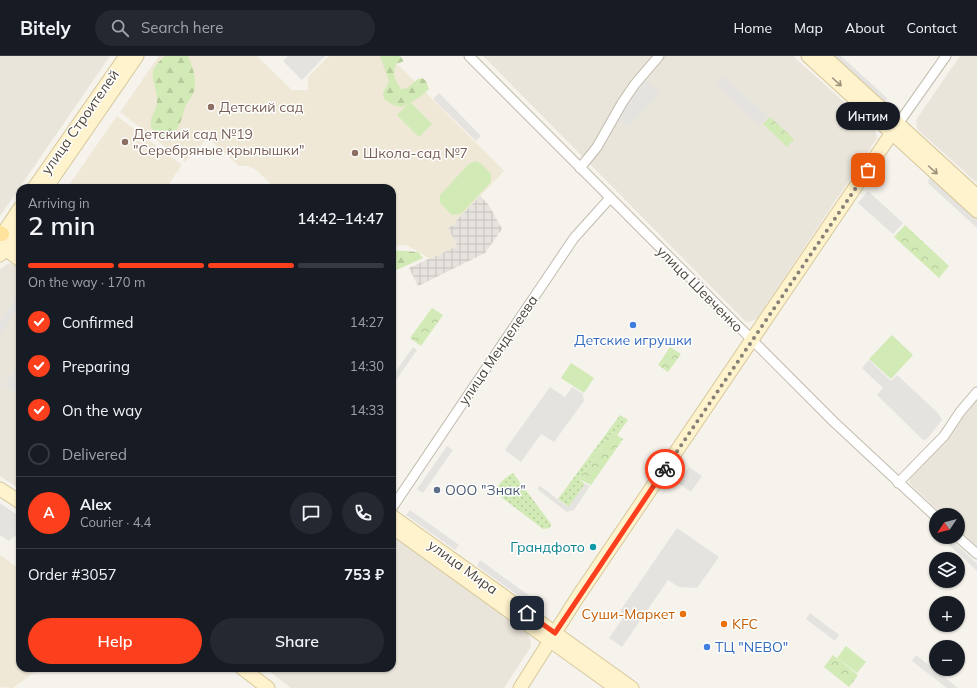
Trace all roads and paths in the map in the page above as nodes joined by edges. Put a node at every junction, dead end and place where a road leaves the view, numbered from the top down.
1 (126, 56) edge
2 (137, 56) edge
3 (469, 56) edge
4 (659, 56) edge
5 (808, 56) edge
6 (824, 56) edge
7 (946, 56) edge
8 (895, 129) junction
9 (580, 168) junction
10 (37, 184) edge
11 (49, 184) edge
12 (977, 196) edge
13 (610, 198) junction
14 (977, 211) edge
15 (16, 217) edge
16 (16, 231) edge
17 (5, 243) edge
18 (16, 255) edge
19 (753, 341) junction
20 (977, 392) edge
21 (898, 483) junction
22 (0, 489) edge
23 (16, 499) edge
24 (396, 502) edge
25 (929, 511) edge
26 (396, 519) edge
27 (396, 530) edge
28 (965, 543) edge
29 (977, 554) edge
30 (553, 637) junction
31 (247, 672) edge
32 (268, 688) edge
33 (520, 688) edge
34 (616, 688) edge
35 (632, 688) edge

1 - 10 main road, улица Строителей
2 - 11 main road, улица Строителей
3 - 9 street, улица Шевченко
4 - 9 street
5 -> 8 main road
6 - 8 main road
7 - 8 street
8 - 12 main road
8 -> 14 main road
8 - 19 main road
9 - 13 street, улица Шевченко
13 - 19 street, улица Шевченко
13 - 24 street, улица Менделеева
15 - 17 main road
16 - 17 main road
17 - 18 main road
19 - 21 street, улица Шевченко
19 - 30 main road
20 - 21 street
21 - 25 street, улица Шевченко
22 - 23 main road
26 - 30 main road, улица Мира
27 - 30 main road, улица Мира
28 - 29 street
30 - 33 main road
30 - 34 main road, улица Мира
30 - 35 main road, улица Мира
31 - 32 main road

